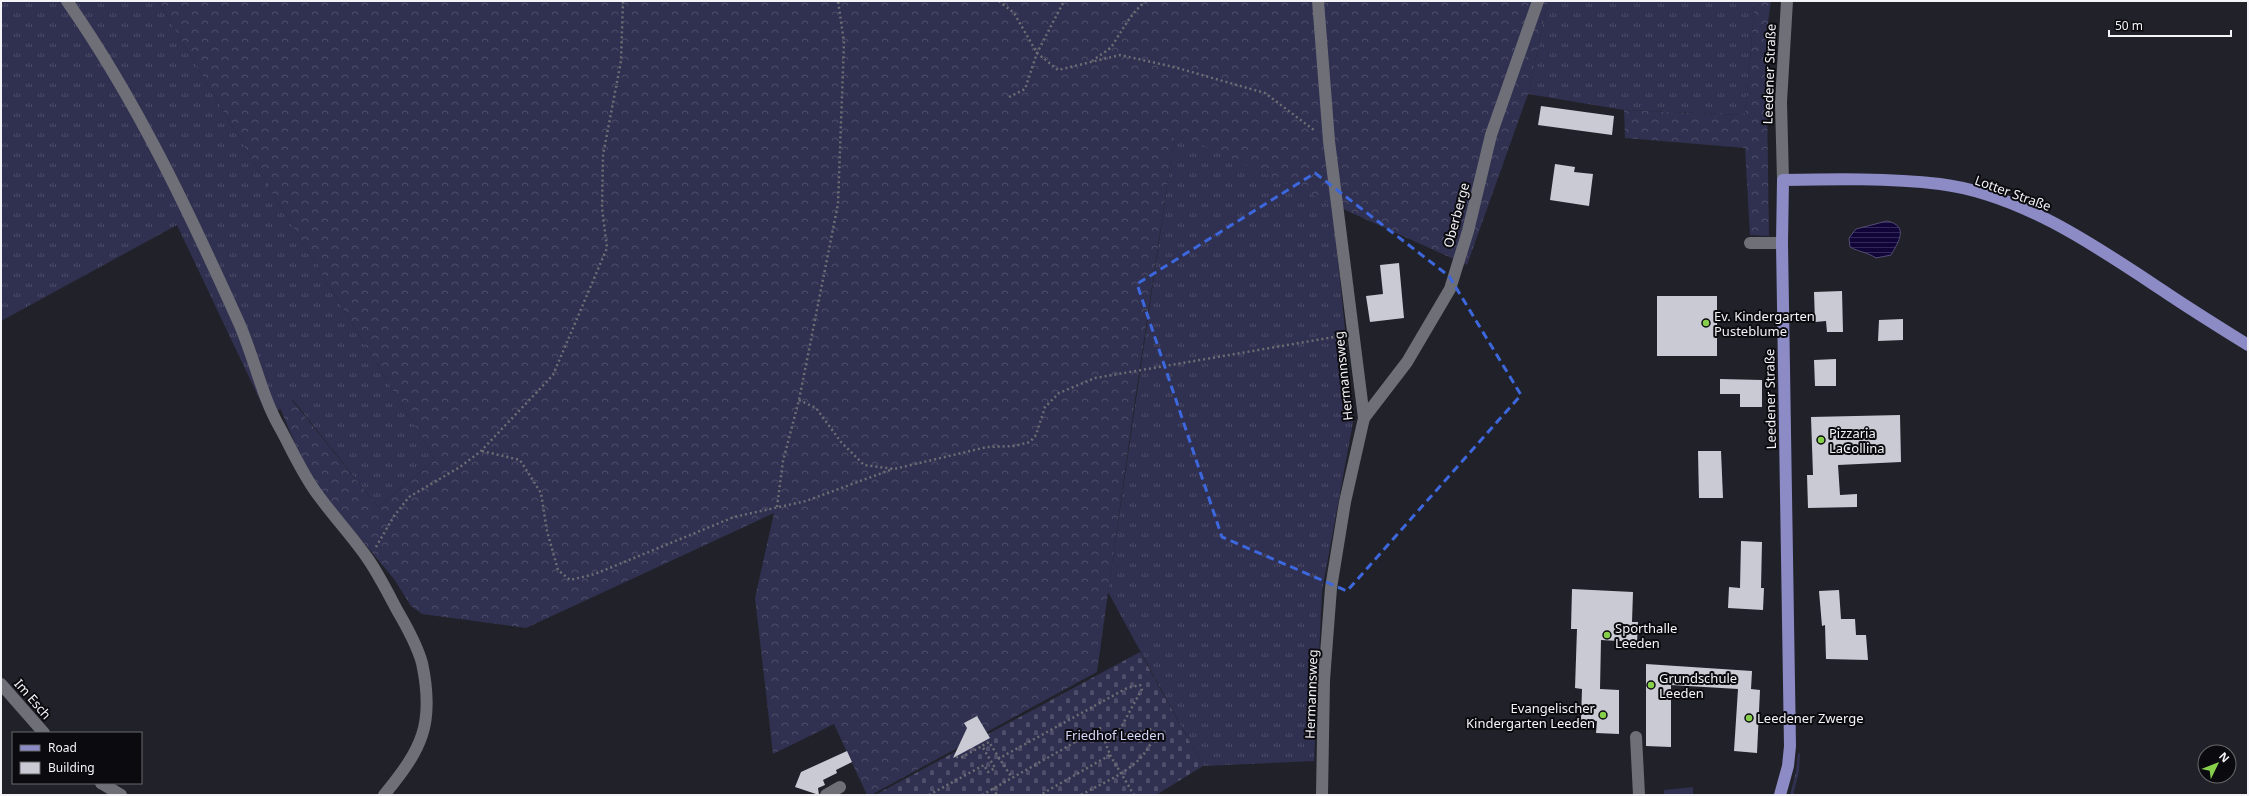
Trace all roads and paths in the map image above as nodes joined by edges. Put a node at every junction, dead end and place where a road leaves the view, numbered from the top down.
1 (67, 1) edge
2 (623, 1) edge
3 (838, 1) edge
4 (999, 1) edge
5 (1064, 1) edge
6 (1146, 1) edge
7 (1318, 1) edge
8 (1538, 1) edge
9 (1787, 1) edge
10 (1037, 53) junction
11 (1092, 62) junction
12 (1009, 97) dead end
13 (1329, 141) junction
14 (1783, 180) junction
15 (1750, 243) dead end
16 (1782, 243) junction
17 (1353, 334) junction
18 (2248, 345) edge
19 (799, 400) junction
20 (1364, 418) junction
21 (481, 451) junction
22 (894, 469) junction
23 (777, 508) junction
24 (369, 560) junction
25 (1, 684) edge
26 (43, 732) edge
27 (1636, 737) dead end
28 (1111, 740) junction
29 (1106, 742) junction
30 (982, 746) junction
31 (1110, 755) junction
32 (956, 757) dead end
33 (998, 759) junction
34 (1122, 772) junction
35 (1012, 778) junction
36 (103, 784) edge
37 (840, 787) dead end
38 (993, 788) junction
39 (932, 794) edge
40 (121, 795) edge
41 (384, 795) edge
42 (826, 795) edge
43 (982, 795) edge
44 (997, 795) edge
45 (1040, 795) edge
46 (1081, 795) edge
47 (1134, 795) edge
48 (1322, 795) edge
49 (1639, 795) edge
50 (1780, 795) edge

1 - 24 street
2 - 21 path
3 - 19 path
4 - 10 path
5 - 10 path
6 - 11 path
7 - 13 street, Hermannsweg
8 - 20 street, Oberberge
9 - 14 street, Leedener Straße
10 - 11 path
10 - 12 path
11 - 13 path
13 - 17 street, Hermannsweg
14 - 16 main road, Leedener Straße
14 - 18 main road, Lotter Straße
15 - 16 street
16 - 50 main road, Leedener Straße
17 - 20 street, Hermannsweg
17 - 22 path
19 - 22 path
19 - 23 path
20 - 48 street, Hermannsweg
21 - 23 path
21 - 24 path
22 - 23 path
24 - 41 street
25 - 26 street, Im Esch
27 - 49 street
28 - 29 path
28 - 33 path
28 - 34 path
29 - 31 path
29 - 35 path
30 - 32 path
30 - 33 path
30 - 39 path
31 - 34 path
31 - 45 path
33 - 35 path
34 - 46 path
34 - 47 path
35 - 38 path
36 - 40 street
37 - 42 street
38 - 43 path
38 - 44 path

